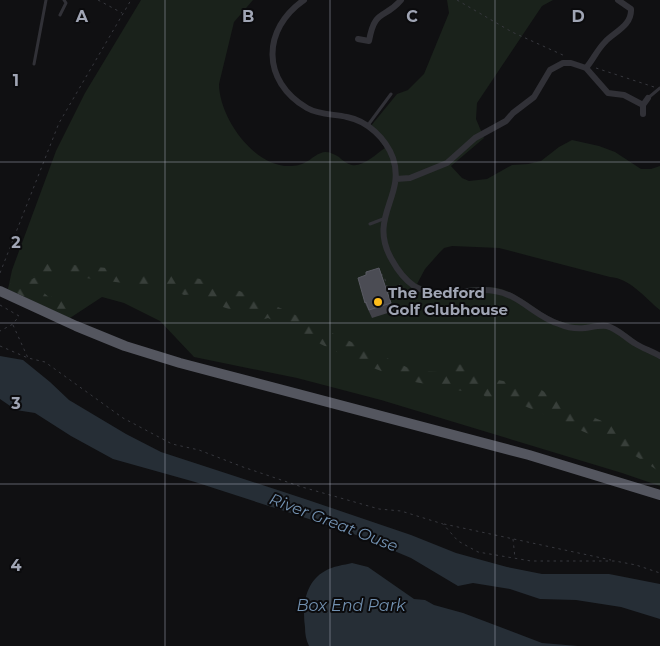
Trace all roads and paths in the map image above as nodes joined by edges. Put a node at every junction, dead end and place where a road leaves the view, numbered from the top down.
1 (46, 0) edge
2 (64, 0) edge
3 (98, 0) edge
4 (131, 0) edge
5 (304, 0) edge
6 (401, 0) edge
7 (456, 0) edge
8 (618, 0) edge
9 (60, 14) dead end
10 (122, 14) junction
11 (358, 40) dead end
12 (571, 59) dead end
13 (34, 64) dead end
14 (587, 67) junction
15 (660, 88) edge
16 (391, 94) dead end
17 (648, 98) joint
18 (643, 105) junction
19 (643, 114) dead end
20 (368, 125) junction
21 (396, 179) junction
22 (384, 218) junction
23 (370, 224) dead end
24 (0, 273) edge
25 (375, 276) edge
26 (404, 278) junction
27 (0, 292) edge
28 (0, 305) edge
29 (13, 324) junction
30 (0, 331) edge
31 (0, 346) edge
32 (660, 356) edge
33 (28, 358) junction
34 (660, 496) edge
35 (443, 524) junction
36 (512, 538) junction
37 (515, 558) junction
38 (615, 561) junction
39 (660, 573) edge

1 - 13 lane
2 - 9 lane
3 - 10 path
4 - 10 path
5 - 20 street
6 - 11 street
7 - 12 path
8 - 14 street
10 - 24 path
14 - 15 path
14 - 18 street
14 - 21 street
15 - 17 lane
16 - 20 lane
17 - 18 street
18 - 19 street
20 - 21 street
21 - 22 street
22 - 23 lane
22 - 26 street
25 - 26 path
26 - 32 street
27 - 34 highway
28 - 29 path
29 - 30 path
29 - 33 path
31 - 33 path
33 - 35 path
35 - 36 path
35 - 37 path
36 - 37 path
36 - 38 path
37 - 38 path
38 - 39 path

